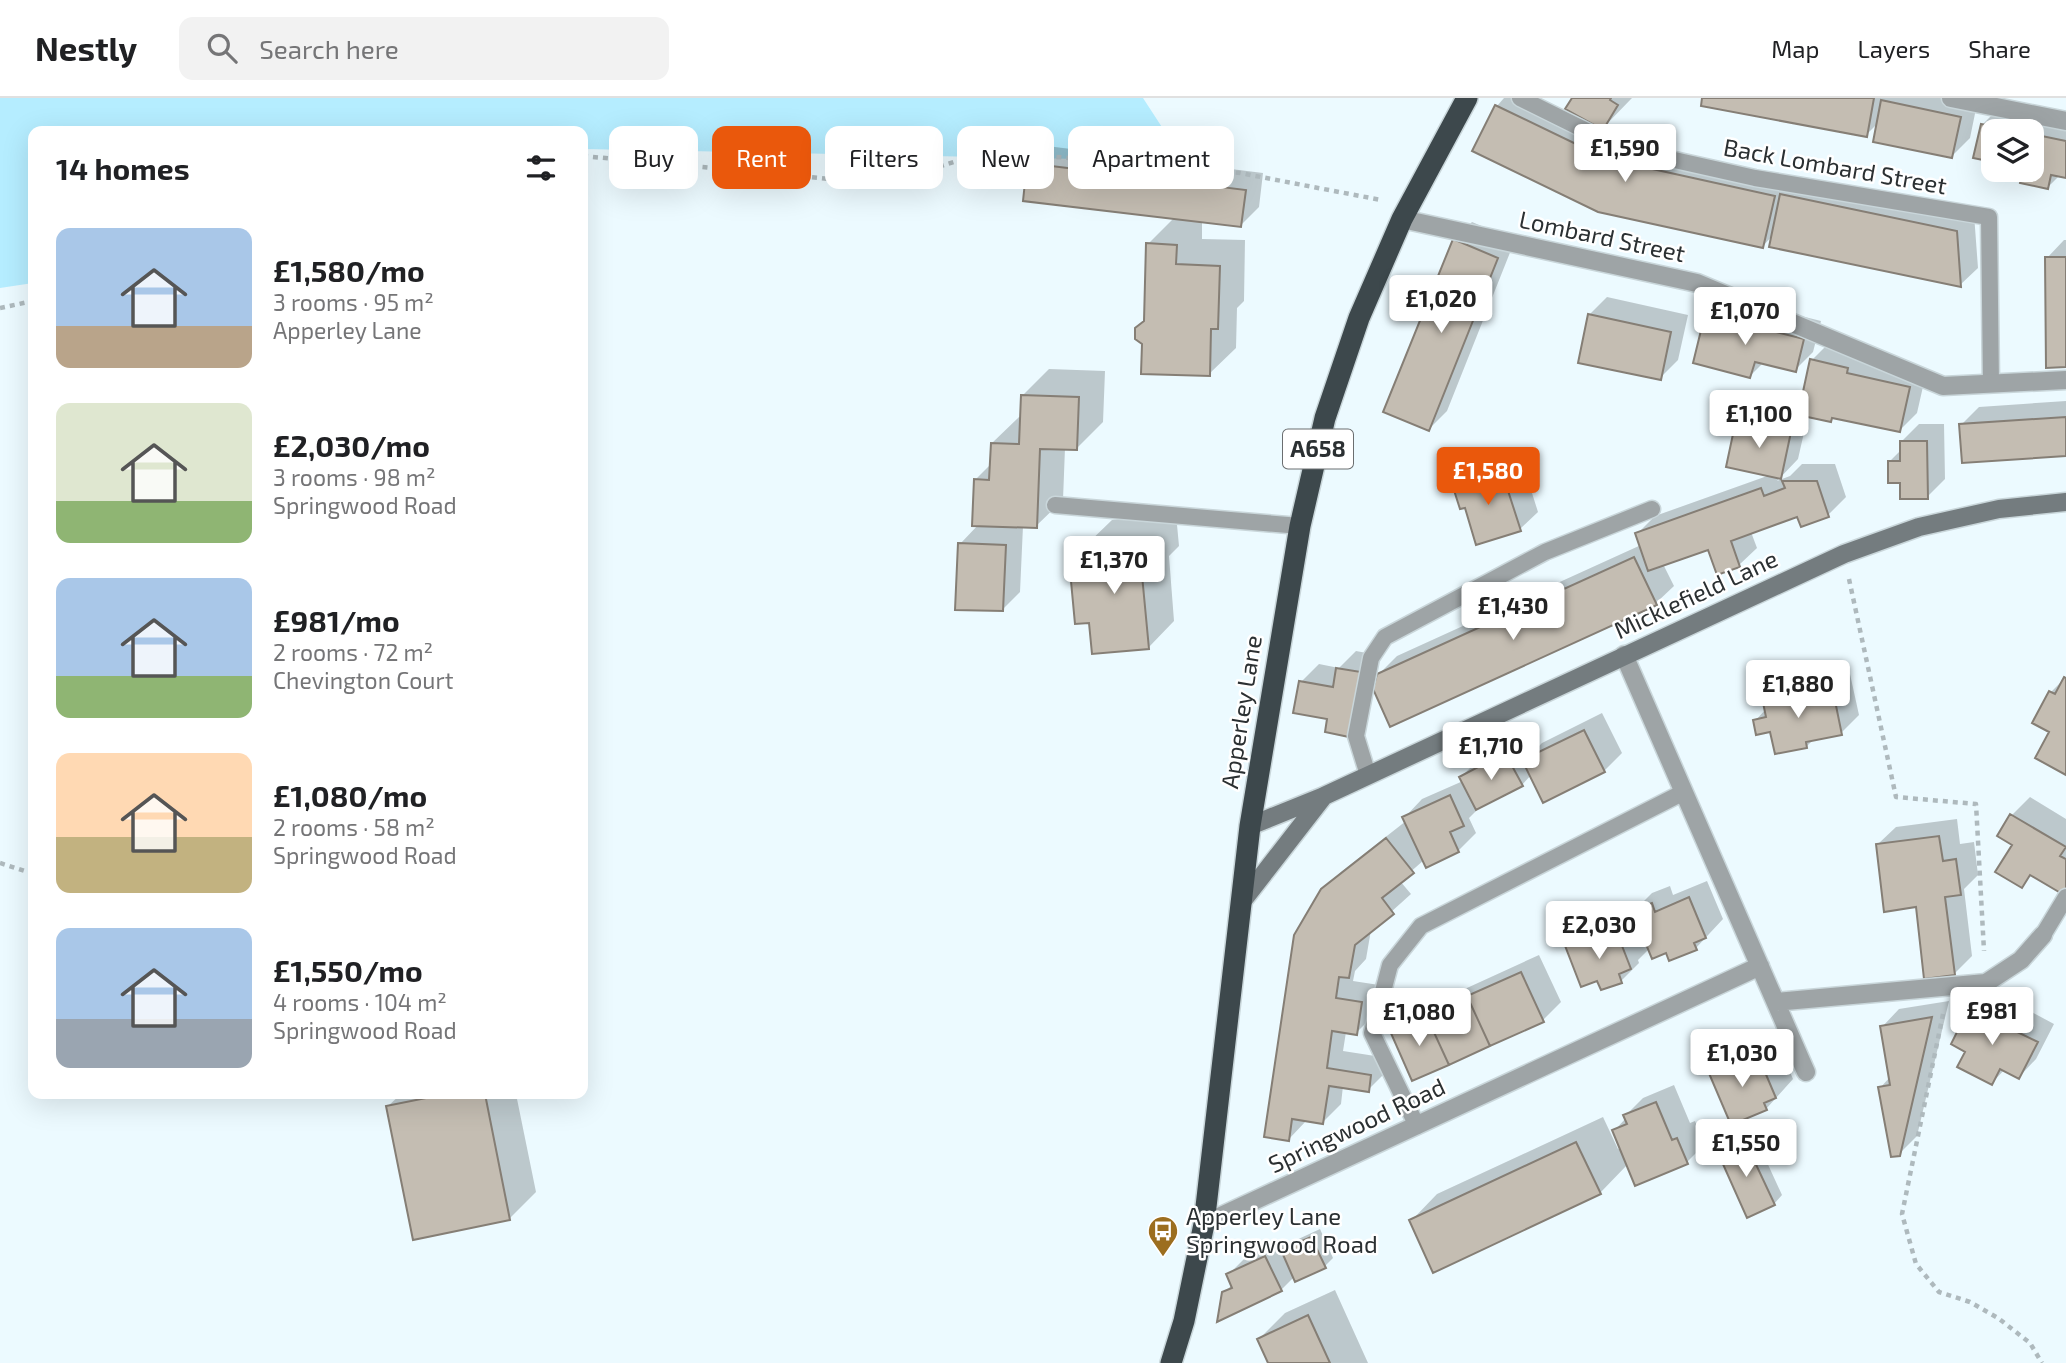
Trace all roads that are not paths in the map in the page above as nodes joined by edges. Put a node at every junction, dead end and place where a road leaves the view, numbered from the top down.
1 (1467, 98) edge
2 (1520, 98) edge
3 (1951, 98) edge
4 (2066, 121) edge
5 (1406, 212) junction
6 (2066, 380) edge
7 (1991, 384) junction
8 (2066, 502) edge
9 (1055, 505) dead end
10 (1652, 509) dead end
11 (1300, 526) junction
12 (1624, 655) junction
13 (1368, 775) junction
14 (1684, 792) junction
15 (1324, 796) junction
16 (1250, 826) junction
17 (2066, 897) edge
18 (1241, 903) junction
19 (2043, 935) joint
20 (1760, 966) junction
21 (1776, 1002) junction
22 (1806, 1072) dead end
23 (1417, 1126) junction
24 (1204, 1224) junction
25 (1171, 1363) edge

1 - 5 highway, Apperley Lane / A658
2 - 7 lane, Back Lombard Street
3 - 4 street
5 - 7 street, Lombard Street
5 - 11 highway, Apperley Lane / A658
6 - 7 street, Lombard Street
8 - 12 main road, Micklefield Lane
9 - 11 lane
10 - 13 lane
11 - 16 highway, Apperley Lane / A658
12 - 13 main road, Micklefield Lane
12 - 14 street
13 - 15 main road, Micklefield Lane
14 - 20 street
14 - 23 lane
15 - 16 main road, Micklefield Lane
15 - 18 main road, Micklefield Lane
16 - 18 highway, Apperley Lane / A658
17 - 19 lane
18 - 24 highway, Apperley Lane / A658
19 - 21 street
20 - 21 street
20 - 23 street, Springwood Road
21 - 22 street
23 - 24 street, Springwood Road
24 - 25 highway, Apperley Lane / A658

